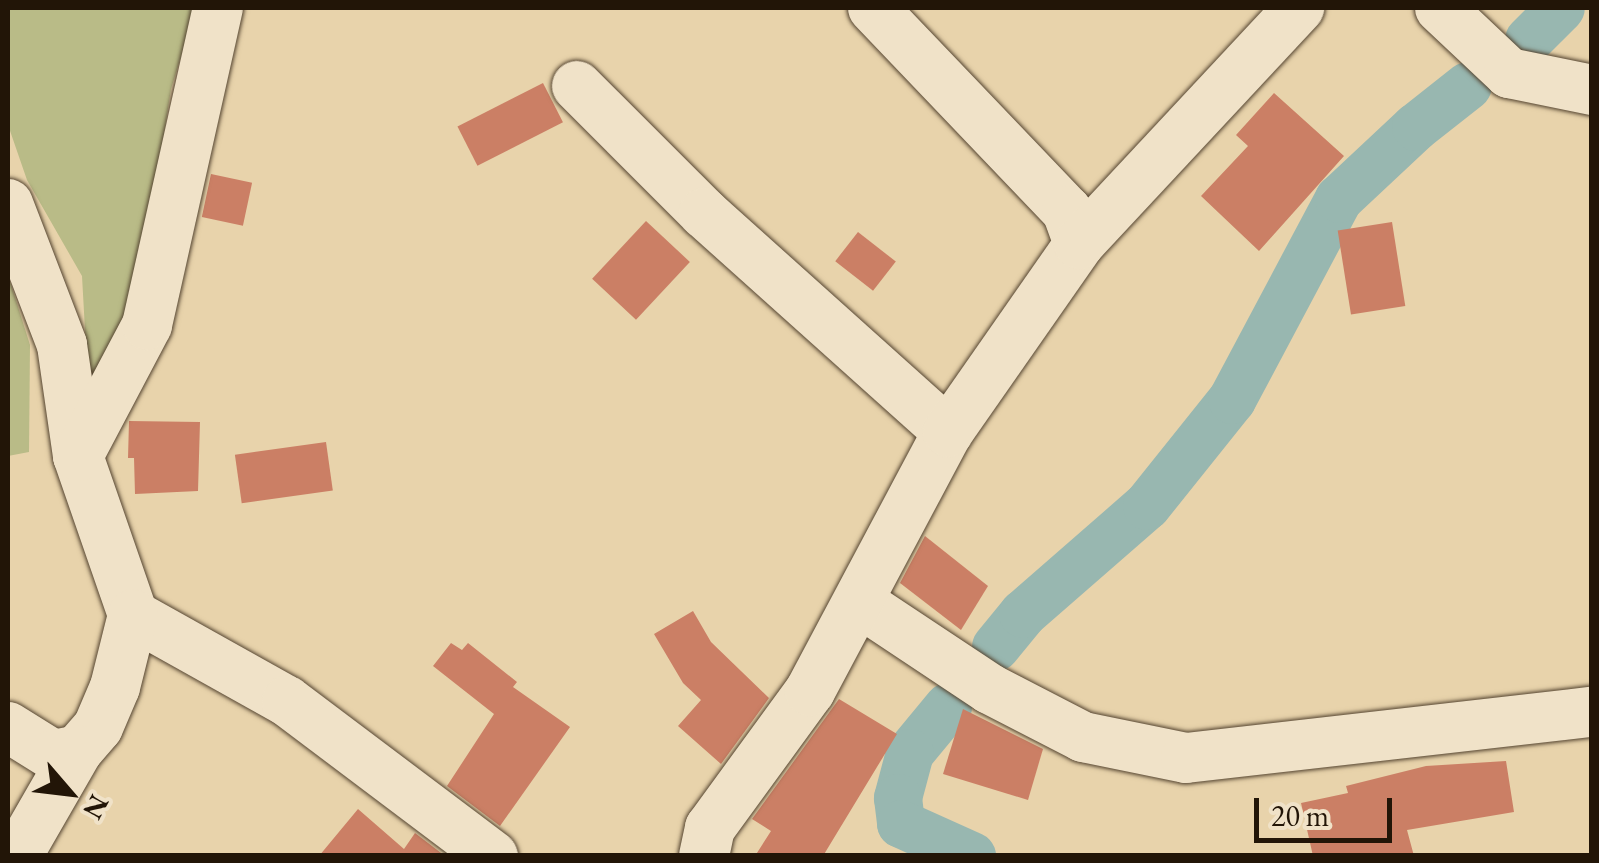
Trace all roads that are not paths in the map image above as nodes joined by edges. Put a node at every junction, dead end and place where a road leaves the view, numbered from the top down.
1 (218, 8) edge
2 (872, 8) edge
3 (1440, 8) edge
4 (1288, 11) edge
5 (577, 86) dead end
6 (1592, 90) edge
7 (8, 204) edge
8 (1079, 244) junction
9 (948, 432) junction
10 (78, 456) junction
11 (859, 602) junction
12 (132, 614) junction
13 (1592, 712) edge
14 (8, 727) edge
15 (78, 750) junction
16 (18, 856) edge
17 (493, 856) edge
18 (704, 856) edge

1 - 10 street
2 - 8 street
3 - 6 street
4 - 8 street
5 - 9 street
7 - 10 street
8 - 9 street
9 - 11 street
10 - 12 street
11 - 13 street
11 - 18 street
12 - 15 street
12 - 17 street
14 - 15 street
15 - 16 street

